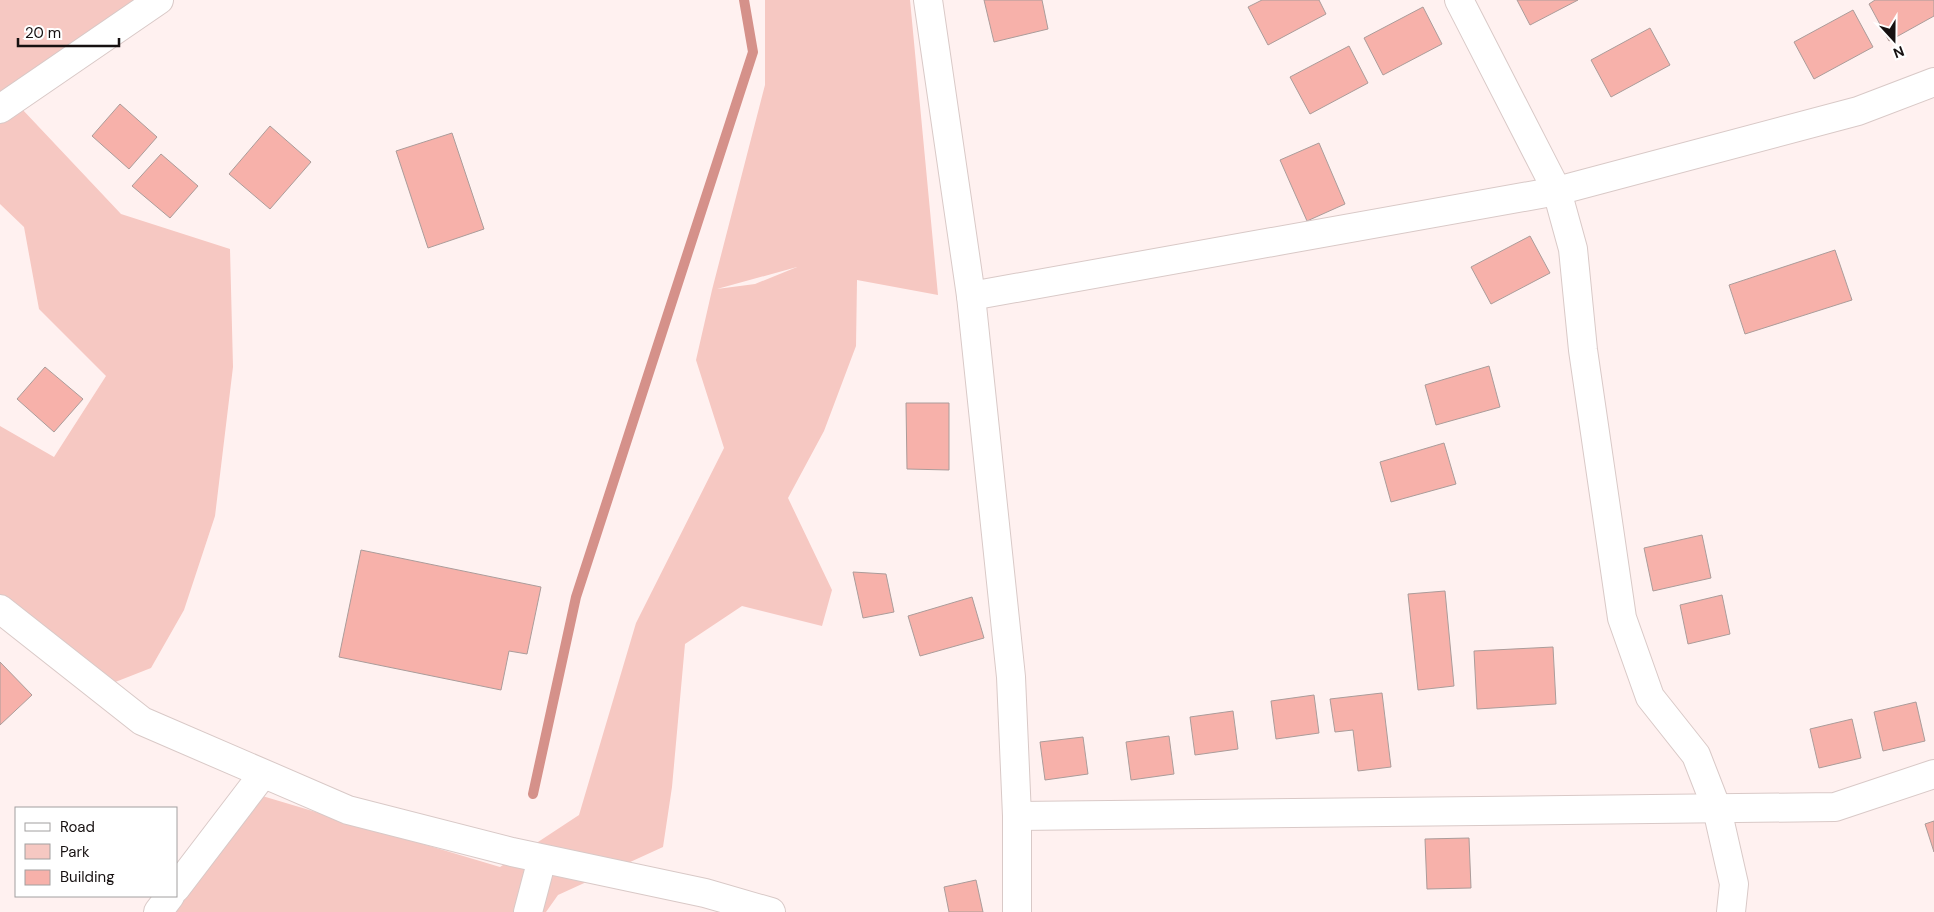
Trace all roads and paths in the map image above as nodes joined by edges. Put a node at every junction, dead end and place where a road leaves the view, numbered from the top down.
1 (159, 0) edge
2 (928, 0) edge
3 (1459, 0) edge
4 (1934, 82) edge
5 (0, 109) edge
6 (1557, 191) junction
7 (971, 296) junction
8 (0, 609) edge
9 (263, 774) junction
10 (1934, 774) edge
11 (1717, 809) junction
12 (1016, 816) junction
13 (542, 858) junction
14 (178, 885) edge
15 (169, 897) edge
16 (158, 912) edge
17 (528, 912) edge
18 (770, 912) edge
19 (1017, 912) edge
20 (1731, 912) edge

1 - 5 street
2 - 7 street
3 - 6 street
4 - 6 street
6 - 7 street
6 - 11 street
7 - 12 street
8 - 9 street
9 - 13 street
9 - 14 street
10 - 11 street
11 - 12 street
11 - 20 street
12 - 19 street
13 - 17 street
13 - 18 street
15 - 16 street

